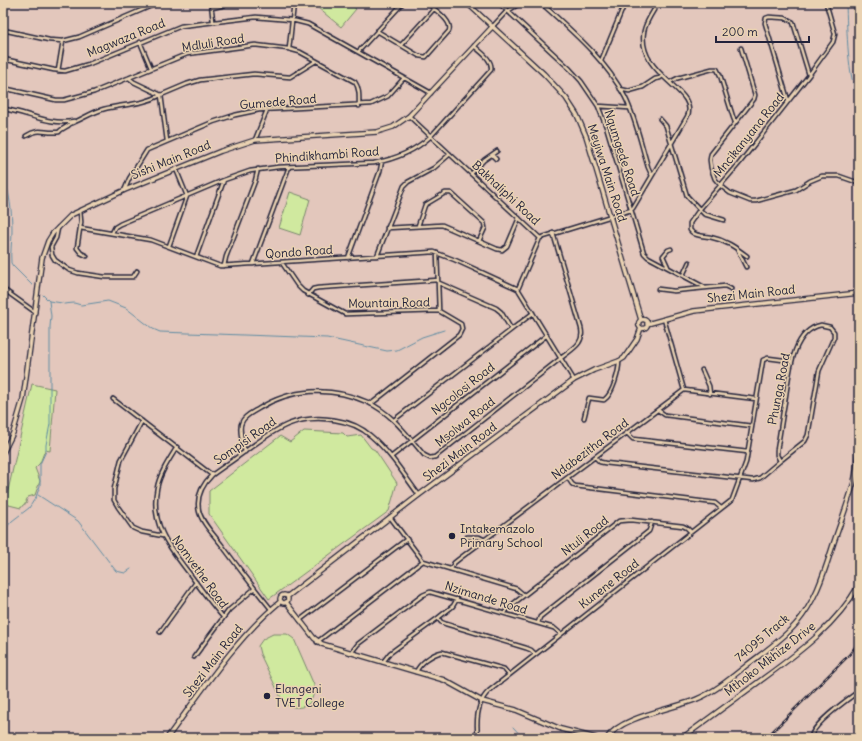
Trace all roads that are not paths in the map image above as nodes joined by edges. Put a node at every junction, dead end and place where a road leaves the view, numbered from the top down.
1 (158, 3) edge
2 (211, 3) edge
3 (227, 3) edge
4 (294, 3) edge
5 (403, 3) edge
6 (427, 3) edge
7 (467, 3) edge
8 (500, 3) edge
9 (521, 3) edge
10 (541, 3) edge
11 (625, 3) edge
12 (658, 3) edge
13 (826, 3) edge
14 (212, 8) junction
15 (434, 9) junction
16 (508, 11) junction
17 (292, 20) junction
18 (214, 21) junction
19 (492, 26) junction
20 (3, 30) edge
21 (377, 31) junction
22 (63, 41) junction
23 (140, 42) junction
24 (401, 46) junction
25 (474, 46) junction
26 (741, 48) dead end
27 (289, 49) junction
28 (358, 52) junction
29 (3, 59) edge
30 (316, 61) junction
31 (601, 61) junction
32 (151, 68) junction
33 (58, 71) junction
34 (810, 75) junction
35 (662, 76) junction
36 (129, 78) junction
37 (404, 78) junction
38 (670, 82) junction
39 (3, 88) edge
40 (620, 89) junction
41 (431, 93) junction
42 (161, 95) junction
43 (788, 100) junction
44 (359, 106) junction
45 (598, 106) junction
46 (629, 108) junction
47 (3, 109) edge
48 (267, 110) junction
49 (409, 116) junction
50 (77, 120) junction
51 (660, 120) dead end
52 (735, 122) junction
53 (26, 136) dead end
54 (431, 136) junction
55 (255, 140) junction
56 (167, 141) junction
57 (672, 144) junction
58 (497, 151) dead end
59 (450, 154) junction
60 (492, 155) junction
61 (496, 159) dead end
62 (382, 161) junction
63 (289, 167) junction
64 (176, 169) junction
65 (258, 169) junction
66 (471, 174) junction
67 (652, 176) junction
68 (224, 180) junction
69 (859, 183) edge
70 (721, 186) junction
71 (125, 190) junction
72 (187, 196) junction
73 (80, 210) junction
74 (631, 210) junction
75 (699, 210) junction
76 (611, 216) junction
77 (519, 218) junction
78 (724, 220) dead end
79 (59, 226) junction
80 (418, 226) junction
81 (80, 228) junction
82 (387, 228) junction
83 (112, 234) junction
84 (553, 234) junction
85 (540, 238) junction
86 (479, 241) junction
87 (169, 246) junction
88 (737, 248) junction
89 (671, 249) dead end
90 (437, 253) junction
91 (87, 256) dead end
92 (377, 256) junction
93 (747, 256) dead end
94 (196, 257) junction
95 (348, 258) junction
96 (282, 262) junction
97 (689, 262) dead end
98 (253, 264) junction
99 (224, 266) junction
100 (746, 267) dead end
101 (668, 268) junction
102 (138, 271) dead end
103 (683, 275) junction
104 (438, 282) junction
105 (704, 287) junction
106 (3, 289) edge
107 (518, 289) junction
108 (658, 289) dead end
109 (731, 289) dead end
110 (859, 293) edge
111 (308, 295) junction
112 (439, 311) junction
113 (35, 312) junction
114 (533, 312) junction
115 (663, 319) junction
116 (641, 320) junction
117 (647, 324) junction
118 (641, 328) junction
119 (511, 329) junction
120 (547, 335) junction
121 (561, 358) junction
122 (620, 361) junction
123 (791, 361) junction
124 (702, 370) dead end
125 (574, 380) junction
126 (684, 390) junction
127 (710, 394) junction
128 (113, 399) dead end
129 (756, 399) junction
130 (372, 404) junction
131 (658, 410) junction
132 (584, 418) dead end
133 (394, 420) junction
134 (142, 421) junction
135 (752, 426) junction
136 (627, 433) junction
137 (859, 433) edge
138 (412, 440) junction
139 (177, 447) junction
140 (245, 452) junction
141 (748, 452) junction
142 (3, 453) edge
143 (391, 457) junction
144 (595, 457) junction
145 (780, 461) junction
146 (212, 476) junction
147 (568, 478) junction
148 (740, 478) junction
149 (419, 495) junction
150 (721, 508) junction
151 (390, 517) junction
152 (652, 522) junction
153 (691, 532) junction
154 (163, 536) junction
155 (467, 537) dead end
156 (407, 539) junction
157 (485, 540) junction
158 (423, 561) junction
159 (451, 569) junction
160 (196, 582) junction
161 (859, 584) edge
162 (254, 589) junction
163 (524, 595) junction
164 (288, 596) junction
165 (457, 600) junction
166 (281, 601) junction
167 (286, 602) junction
168 (271, 609) junction
169 (505, 613) junction
170 (223, 617) junction
171 (438, 618) junction
172 (300, 620) junction
173 (538, 623) junction
174 (160, 632) dead end
175 (561, 634) junction
176 (317, 642) junction
177 (351, 653) junction
178 (535, 654) junction
179 (194, 657) dead end
180 (383, 662) junction
181 (416, 672) junction
182 (509, 675) junction
183 (859, 691) edge
184 (482, 700) junction
185 (167, 738) edge
186 (478, 738) edge
187 (596, 738) edge
188 (607, 738) edge
189 (682, 738) edge
190 (811, 738) edge

1 - 22 street
2 - 14 street
3 - 14 street
4 - 17 street
5 - 21 street
6 - 15 street
7 - 19 street, Meyiwa Main Road
8 - 16 street, Nqumgede Road
9 - 16 street
10 - 31 street
11 - 31 street
12 - 35 street
13 - 34 street, Mncikanyana Road
14 - 18 street
15 - 24 street
15 - 24 street
16 - 19 street
16 - 45 street, Nqumgede Road
17 - 18 street, Magwaza Road
17 - 27 street
17 - 28 street, Magwaza Road
18 - 23 street, Magwaza Road
19 - 25 street, Sishi Main Road
19 - 76 street, Meyiwa Main Road
20 - 22 street
21 - 24 street
21 - 28 street
22 - 33 street
23 - 32 street
23 - 33 street, Magwaza Road
25 - 41 street, Sishi Main Road
25 - 54 street, Phindikhambi Road
26 - 52 street, Mncikanyana Road
27 - 30 street, Mdluli Road
27 - 32 street, Mdluli Road
28 - 37 street, Magwaza Road
29 - 33 street, Magwaza Road
30 - 42 street
30 - 44 street, Mdluli Road
31 - 40 street
32 - 36 street, Mdluli Road
34 - 43 street, Mncikanyana Road
34 - 43 street
35 - 38 street
35 - 40 street
36 - 39 street, Mdluli Road
36 - 42 street
37 - 41 street, Magwaza Road
37 - 44 street, Gumede Road
38 - 52 street
38 - 57 street
40 - 46 street
41 - 49 street, Sishi Main Road
42 - 50 street
42 - 56 street
43 - 70 street, Mncikanyana Road
44 - 48 street, Gumede Road
45 - 46 street
45 - 74 street, Nqumgede Road
46 - 67 street
47 - 50 street
48 - 55 street
48 - 56 street, Gumede Road
49 - 54 street, Bakhaliphi Road
49 - 55 street, Sishi Main Road
50 - 53 street
51 - 57 street
52 - 70 street, Mncikanyana Road
54 - 59 street, Bakhaliphi Road
54 - 62 street, Phindikhambi Road
55 - 64 street, Sishi Main Road
56 - 71 street, Gumede Road
57 - 67 street
57 - 75 street
58 - 60 street
59 - 66 street, Bakhaliphi Road
59 - 82 street
60 - 61 street
60 - 66 street
62 - 63 street, Phindikhambi Road
62 - 95 street
63 - 65 street, Phindikhambi Road
63 - 98 street
64 - 71 street, Sishi Main Road
64 - 72 street
65 - 68 street, Phindikhambi Road
65 - 99 street
66 - 77 street, Bakhaliphi Road
67 - 74 street
68 - 72 street, Phindikhambi Road
68 - 94 street
69 - 70 street
70 - 75 street
71 - 73 street, Sishi Main Road
72 - 83 street, Phindikhambi Road
72 - 87 street
73 - 79 street, Sishi Main Road
73 - 81 street
74 - 76 street
74 - 101 street, Nqumgede Road
75 - 78 street
75 - 88 street
76 - 84 street
76 - 116 street, Meyiwa Main Road
77 - 85 street, Bakhaliphi Road
77 - 86 street
79 - 102 street
79 - 113 street, Sishi Main Road
80 - 82 street
80 - 86 street
80 - 86 street
81 - 83 street, Qondo Road
81 - 91 street
82 - 92 street
83 - 87 street, Qondo Road
84 - 85 street
84 - 121 street, Msolwa Road
85 - 107 street, Bakhaliphi Road
87 - 94 street, Qondo Road
88 - 93 street
88 - 100 street
89 - 101 street
90 - 92 street, Qondo Road
90 - 104 street
90 - 107 street, Qondo Road
92 - 95 street, Qondo Road
94 - 99 street, Qondo Road
95 - 96 street, Qondo Road
96 - 98 street, Qondo Road
96 - 111 street, Mountain Road
97 - 103 street
98 - 99 street, Qondo Road
101 - 103 street, Nqumgede Road
103 - 105 street, Nqumgede Road
104 - 111 street
104 - 112 street
104 - 119 street
105 - 108 street
105 - 109 street
106 - 113 street
107 - 114 street
110 - 115 street, Shezi Main Road
111 - 112 street, Mountain Road
112 - 130 street, Mountain Road
113 - 142 street, Sishi Main Road
114 - 119 street
114 - 120 street
115 - 117 street, Shezi Main Road
115 - 126 street
116 - 117 street
116 - 118 street, Shezi Main Road
117 - 118 street, Shezi Main Road
118 - 122 street, Shezi Main Road
119 - 133 street
120 - 121 street
120 - 138 street, Ngcolosi Road
121 - 125 street
121 - 138 street, Msolwa Road
122 - 125 street, Shezi Main Road
122 - 132 street
123 - 129 street, Kunene Road
123 - 145 street, Phunga Road
123 - 145 street, Phunga Road
124 - 127 street
125 - 149 street, Shezi Main Road
126 - 127 street
126 - 131 street, Ndabezitha Road
127 - 129 street
128 - 134 street
129 - 135 street, Kunene Road
130 - 133 street, Msolwa Road
130 - 140 street, Msolwa Road
131 - 135 street
131 - 136 street, Ndabezitha Road
133 - 138 street, Msolwa Road
134 - 139 street
134 - 154 street
135 - 141 street, Kunene Road
136 - 141 street
136 - 144 street, Ndabezitha Road
137 - 188 street, 74095 Track
138 - 143 street, Ngcolosi Road
139 - 146 street
139 - 154 street, Nomvethe Road
140 - 143 street, Sompisi Road
140 - 146 street, Sompisi Road
141 - 148 street, Kunene Road
143 - 149 street, Sompisi Road
144 - 147 street, Ndabezitha Road
144 - 148 street
145 - 148 street
146 - 162 street, Sompisi Road
147 - 150 street
147 - 157 street, Ndabezitha Road
148 - 150 street, Kunene Road
149 - 151 street, Shezi Main Road
150 - 153 street, Kunene Road
151 - 156 street
151 - 164 street, Shezi Main Road
152 - 153 street, Ntuli Road
152 - 163 street, Ntuli Road
152 - 173 street
153 - 175 street, Kunene Road
154 - 160 street, Nomvethe Road
155 - 157 street
156 - 158 street
156 - 172 street
157 - 159 street, Ndabezitha Road
158 - 159 street
158 - 176 street
159 - 163 street
160 - 170 street, Nomvethe Road
160 - 174 street
161 - 189 street, Mthoko Mkhize Drive
162 - 168 street, Sompisi Road
162 - 170 street, Nomvethe Road
163 - 169 street, Ntuli Road
164 - 166 street
164 - 167 street
165 - 169 street, Nzimande Road
165 - 171 street
165 - 177 street, Nzimande Road
166 - 167 street
166 - 168 street, Shezi Main Road
167 - 172 street
168 - 185 street, Shezi Main Road
169 - 173 street, Nzimande Road
170 - 179 street, Nomvethe Road
171 - 178 street
171 - 180 street
172 - 176 street
173 - 175 street, Nzimande Road
175 - 178 street, Kunene Road
176 - 177 street
177 - 180 street
178 - 182 street, Kunene Road
180 - 181 street
181 - 182 street
181 - 184 street
182 - 184 street, Kunene Road
183 - 190 street
184 - 186 street
184 - 187 street

